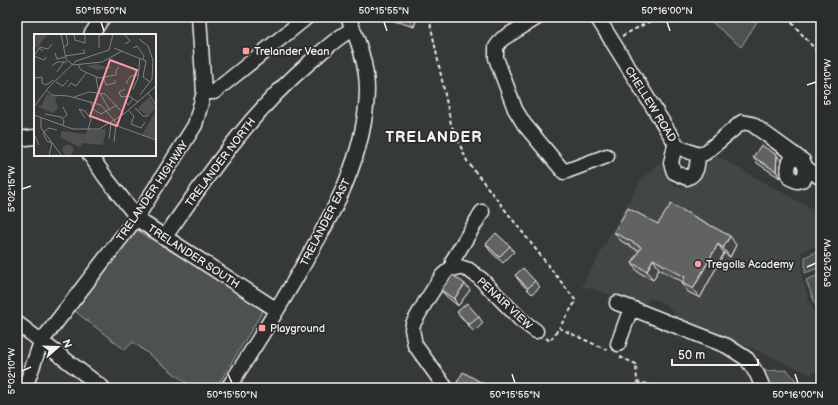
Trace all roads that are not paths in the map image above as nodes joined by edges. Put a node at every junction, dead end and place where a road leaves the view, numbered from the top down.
1 (103, 17) edge
2 (199, 17) edge
3 (307, 17) edge
4 (538, 17) edge
5 (597, 17) edge
6 (350, 23) edge
7 (92, 34) edge
8 (204, 92) junction
9 (34, 137) edge
10 (17, 139) edge
11 (675, 145) junction
12 (698, 155) junction
13 (91, 156) edge
14 (607, 156) dead end
15 (821, 178) edge
16 (482, 212) dead end
17 (137, 217) junction
18 (164, 238) junction
19 (453, 268) junction
20 (617, 303) dead end
21 (631, 308) junction
22 (277, 310) junction
23 (17, 323) edge
24 (536, 331) road end
25 (40, 342) junction
26 (614, 350) road end
27 (23, 387) edge
28 (103, 388) edge
29 (228, 388) edge
30 (446, 388) edge
31 (763, 388) edge

1 - 7 street
2 - 8 street, TRELANDER HIGHWAY
3 - 8 street
4 - 14 street
5 - 11 street, CHELLEW ROAD
6 - 18 street, TRELANDER NORTH
6 - 22 street, TRELANDER EAST
8 - 17 street, TRELANDER HIGHWAY
9 - 10 street
11 - 12 street, CHELLEW ROAD
11 - 12 street
12 - 15 street
13 - 17 street, TRELANDER SOUTH
16 - 19 street
17 - 18 street, TRELANDER SOUTH
17 - 25 street, TRELANDER HIGHWAY
18 - 22 street, TRELANDER SOUTH
19 - 24 street, PENAIR VIEW
19 - 30 street
20 - 21 street
21 - 26 street
21 - 31 street
22 - 29 street, TRELANDER EAST
23 - 25 street
25 - 27 street, TRELANDER HIGHWAY
25 - 28 street

